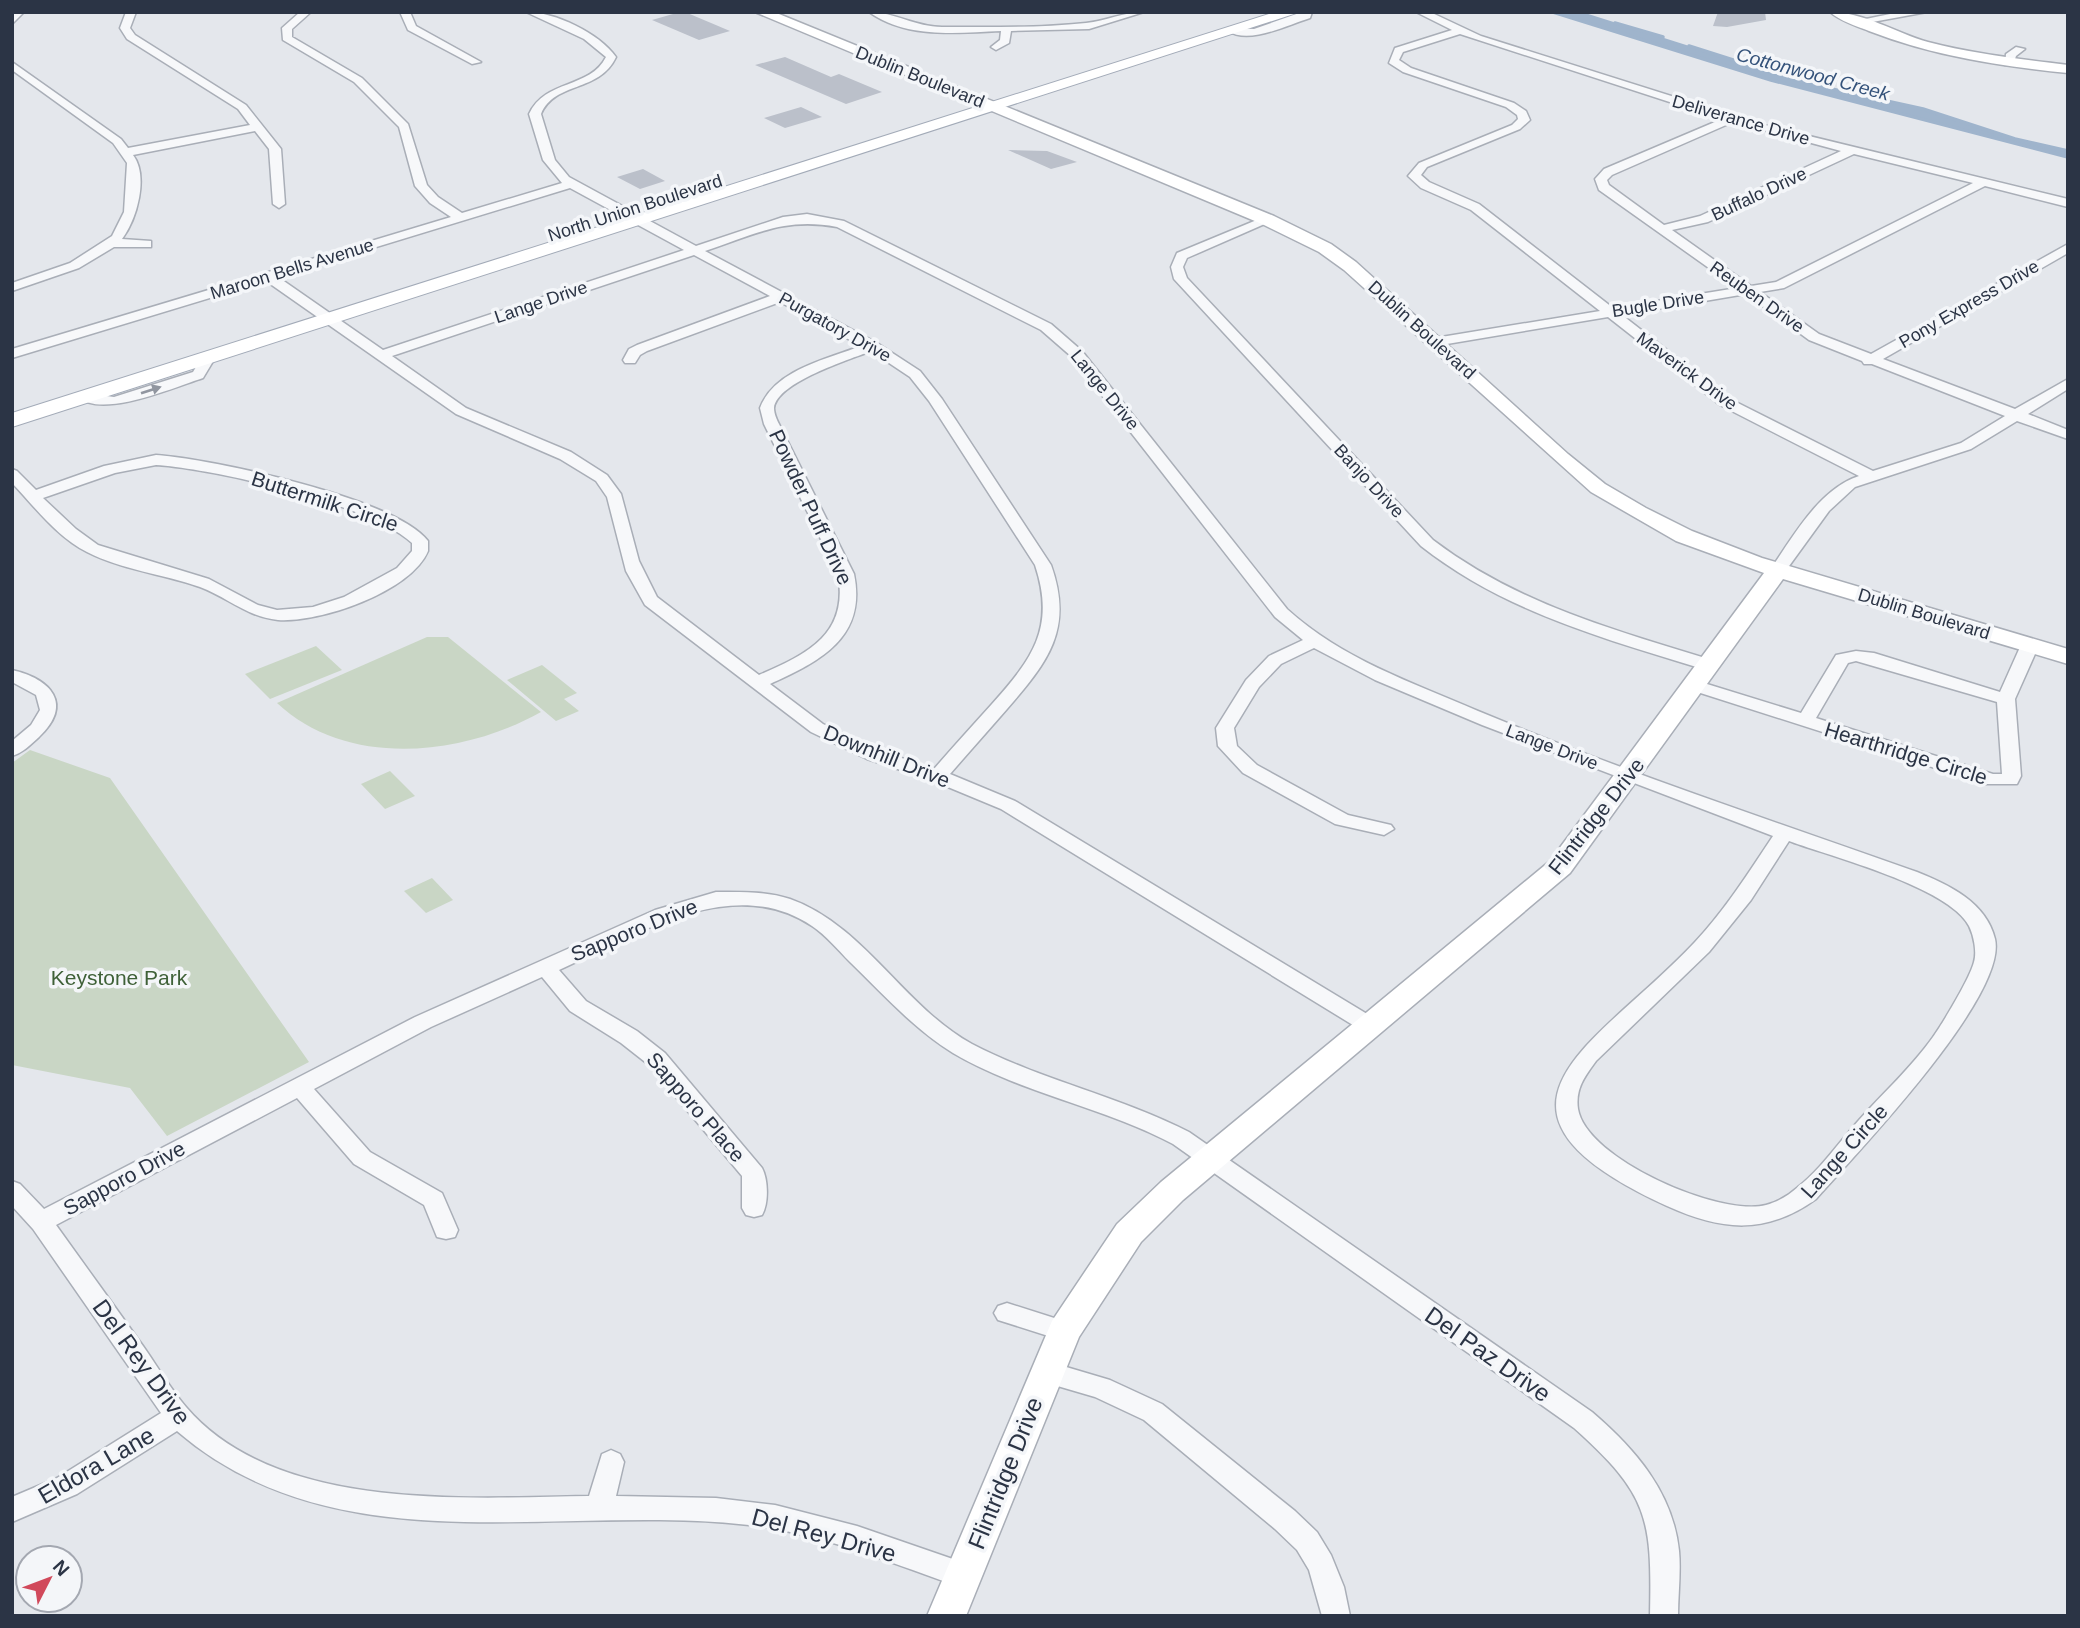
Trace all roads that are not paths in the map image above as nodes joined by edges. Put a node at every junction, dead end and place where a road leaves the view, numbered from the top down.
1 (19, 12) edge
2 (131, 12) edge
3 (306, 12) edge
4 (405, 12) edge
5 (531, 12) edge
6 (762, 12) edge
7 (874, 12) edge
8 (1139, 12) edge
9 (1258, 12) edge
10 (1292, 12) edge
11 (1307, 12) edge
12 (1421, 12) edge
13 (1837, 12) edge
14 (1922, 12) edge
15 (12, 21) edge
16 (1856, 22) junction
17 (1006, 29) junction
18 (1233, 31) junction
19 (1460, 32) junction
20 (996, 47) dead end
21 (2020, 49) dead end
22 (476, 62) dead end
23 (2009, 63) junction
24 (12, 65) edge
25 (2068, 69) edge
26 (984, 103) junction
27 (1732, 119) junction
28 (257, 127) junction
29 (1852, 150) junction
30 (128, 152) junction
31 (1984, 183) junction
32 (571, 184) junction
33 (2068, 203) edge
34 (279, 204) dead end
35 (631, 216) junction
36 (461, 218) junction
37 (1268, 220) junction
38 (1662, 229) junction
39 (112, 243) junction
40 (147, 244) dead end
41 (2068, 248) edge
42 (695, 250) junction
43 (268, 276) junction
44 (12, 287) edge
45 (1748, 290) junction
46 (781, 297) junction
47 (1607, 312) junction
48 (323, 314) junction
49 (1435, 342) junction
50 (872, 346) junction
51 (12, 354) edge
52 (383, 355) junction
53 (630, 360) dead end
54 (1869, 360) junction
55 (412, 376) junction
56 (2068, 383) edge
57 (390, 384) dead end
58 (12, 405) edge
59 (2017, 416) junction
60 (12, 420) edge
61 (2068, 436) edge
62 (12, 474) edge
63 (1870, 476) junction
64 (34, 496) junction
65 (1778, 570) junction
66 (1315, 642) junction
67 (2030, 645) junction
68 (2068, 657) edge
69 (12, 675) edge
70 (1702, 675) junction
71 (757, 684) junction
72 (2006, 699) junction
73 (1805, 722) junction
74 (12, 750) edge
75 (937, 776) junction
76 (1630, 776) junction
77 (1384, 829) dead end
78 (1785, 833) junction
79 (545, 967) junction
80 (1369, 1025) junction
81 (299, 1086) junction
82 (1209, 1159) junction
83 (12, 1190) edge
84 (754, 1208) dead end
85 (41, 1222) junction
86 (446, 1230) dead end
87 (1007, 1312) dead end
88 (1065, 1331) junction
89 (1046, 1372) junction
90 (178, 1416) junction
91 (611, 1462) dead end
92 (12, 1510) edge
93 (600, 1510) junction
94 (962, 1575) junction
95 (946, 1616) edge
96 (1336, 1616) edge
97 (1664, 1616) edge

1 - 15 street
2 - 28 street
3 - 36 street
4 - 22 street
5 - 32 street, Purgatory Drive
6 - 26 main road, Dublin Boulevard
7 - 17 street
8 - 17 street
9 - 26 main road, North Union Boulevard
10 - 18 main road, North Union Boulevard
11 - 18 street
12 - 19 street, Deliverance Drive
13 - 16 main road
14 - 16 street
16 - 23 main road
17 - 20 street
18 - 26 main road, North Union Boulevard
19 - 27 street, Deliverance Drive
19 - 47 street, Maverick Drive
21 - 23 street
23 - 25 main road
24 - 30 street
26 - 35 main road, North Union Boulevard
26 - 37 main road, Dublin Boulevard
27 - 29 street, Deliverance Drive
27 - 38 street, Reuben Drive
28 - 30 street
28 - 34 street
29 - 31 street, Deliverance Drive
29 - 38 street, Buffalo Drive
30 - 39 street
31 - 33 street, Deliverance Drive
31 - 45 street, Bugle Drive
32 - 35 street, Purgatory Drive
32 - 36 street, Maroon Bells Avenue
35 - 42 street, Purgatory Drive
35 - 48 main road, North Union Boulevard
36 - 43 street, Maroon Bells Avenue
37 - 49 main road, Dublin Boulevard
37 - 70 street, Banjo Drive
38 - 45 street, Reuben Drive
39 - 40 street
39 - 44 street
41 - 54 street, Pony Express Drive
42 - 46 street, Purgatory Drive
42 - 52 street, Lange Drive
42 - 66 street, Lange Drive
43 - 48 street, Downhill Drive
43 - 51 street, Maroon Bells Avenue
45 - 47 street, Bugle Drive
45 - 54 street, Reuben Drive
46 - 50 street, Purgatory Drive
46 - 53 street
47 - 49 street, Bugle Drive
47 - 63 street, Maverick Drive
48 - 52 street, Downhill Drive
48 - 58 main road, North Union Boulevard
60 -> 48 main road, North Union Boulevard
49 - 65 main road, Dublin Boulevard
50 - 71 street, Powder Puff Drive
50 - 75 street, Purgatory Drive
52 - 55 street, Downhill Drive
54 - 59 street, Reuben Drive
55 - 57 street
55 - 71 street, Downhill Drive
56 - 59 street, Flintridge Drive
59 - 61 street, Reuben Drive
59 - 63 street, Flintridge Drive
62 - 64 street, Buttermilk Circle
63 - 65 street, Flintridge Drive
64 - 64 street, Buttermilk Circle
65 - 67 main road, Dublin Boulevard
65 - 70 main road, Flintridge Drive
66 - 76 street, Lange Drive
66 - 77 street
67 - 68 main road, Dublin Boulevard
67 - 72 street, Hearthridge Circle
69 - 74 street
70 - 73 street, Hearthridge Circle
70 - 76 main road, Flintridge Drive
71 - 75 street, Downhill Drive
72 - 73 street, Hearthridge Circle
72 - 73 street, Hearthridge Circle
75 - 80 street, Downhill Drive
76 - 78 street, Lange Circle
76 - 80 main road, Flintridge Drive
78 - 78 street, Lange Circle
79 - 81 street, Sapporo Drive
79 - 82 street, Sapporo Drive
79 - 84 street, Sapporo Place
80 - 82 main road, Flintridge Drive
81 - 85 street, Sapporo Drive
81 - 86 street
82 - 88 main road, Flintridge Drive
82 - 97 street, Del Paz Drive
83 - 85 street, Del Rey Drive
85 - 90 street, Del Rey Drive
87 - 88 street
88 - 89 main road, Flintridge Drive
89 - 94 main road, Flintridge Drive
89 - 96 street
90 - 92 street, Eldora Lane
90 - 93 street, Del Rey Drive
91 - 93 street
93 - 94 street, Del Rey Drive
94 - 95 main road, Flintridge Drive

